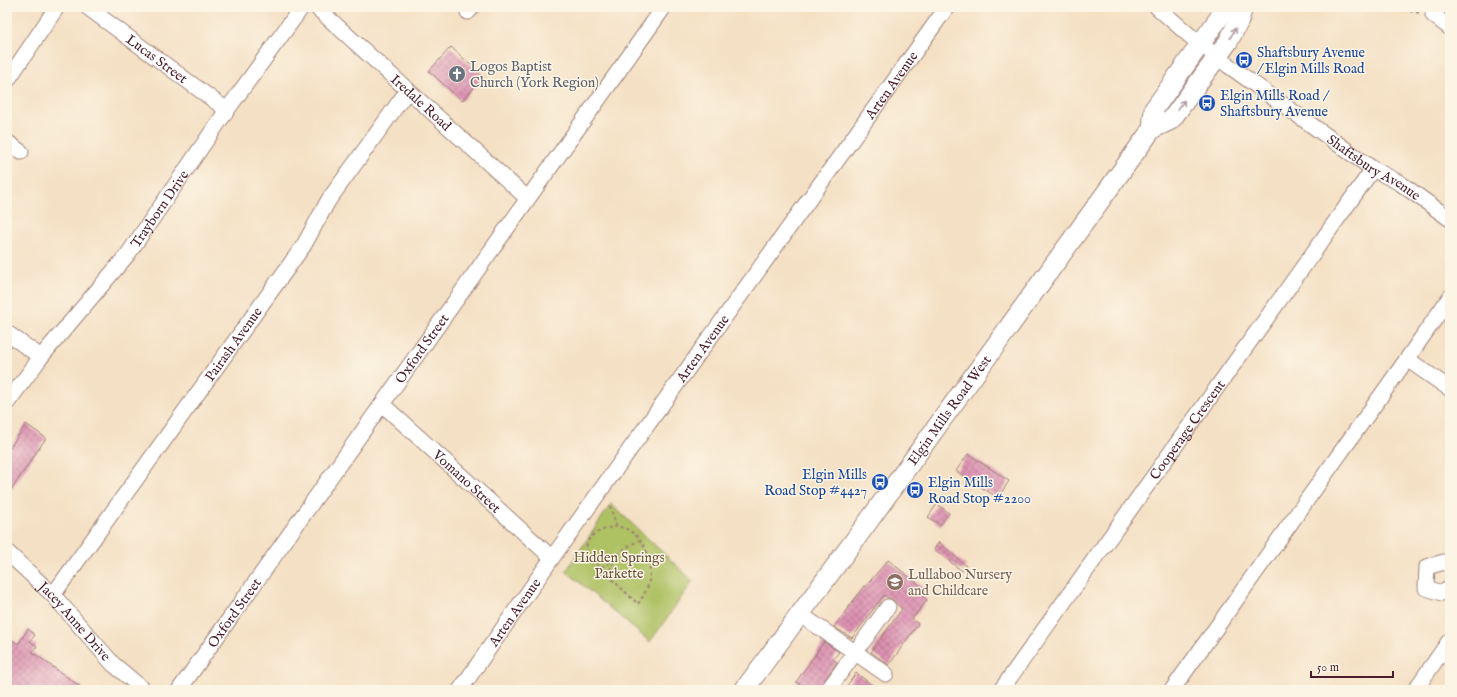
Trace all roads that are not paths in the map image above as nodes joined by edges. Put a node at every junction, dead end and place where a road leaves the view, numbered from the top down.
1 (58, 7) edge
2 (87, 7) edge
3 (302, 7) edge
4 (316, 7) edge
5 (664, 7) edge
6 (947, 7) edge
7 (1157, 7) edge
8 (1231, 7) edge
9 (1243, 7) edge
10 (1436, 11) edge
11 (1450, 28) edge
12 (1200, 44) junction
13 (1218, 56) junction
14 (7, 81) edge
15 (408, 90) junction
16 (227, 110) junction
17 (1152, 129) junction
18 (7, 142) edge
19 (21, 152) dead end
20 (1373, 169) junction
21 (527, 198) junction
22 (1450, 219) edge
23 (1450, 296) edge
24 (7, 333) edge
25 (41, 357) junction
26 (1407, 359) junction
27 (1450, 389) edge
28 (7, 404) edge
29 (382, 404) junction
30 (7, 552) edge
31 (552, 558) junction
32 (1450, 565) edge
33 (1450, 588) edge
34 (53, 595) junction
35 (888, 607) dead end
36 (800, 614) junction
37 (1450, 640) edge
38 (855, 652) junction
39 (886, 674) dead end
40 (144, 690) edge
41 (179, 690) edge
42 (460, 690) edge
43 (744, 690) edge
44 (828, 690) edge
45 (1001, 690) edge
46 (1172, 690) edge
47 (1415, 690) edge

1 - 14 street
2 - 16 street, Lucas Street
3 - 16 street, Trayborn Drive
4 - 15 street, Iredale Road
5 - 21 street, Oxford Street
6 - 31 street, Arten Avenue
7 - 12 street, Shaftsbury Avenue
8 - 12 main road
13 -> 9 main road, Elgin Mills Road West
10 - 11 street
12 - 13 street, Shaftsbury Avenue
12 - 17 main road
17 -> 13 main road, Elgin Mills Road West
13 - 20 street, Shaftsbury Avenue
15 - 21 street, Iredale Road
15 - 34 street, Pairash Avenue
16 - 25 street, Trayborn Drive
17 - 36 main road, Elgin Mills Road West
18 - 19 street
20 - 22 street, Shaftsbury Avenue
20 - 45 street, Cooperage Crescent
21 - 29 street, Oxford Street
23 - 26 street
24 - 25 street
25 - 28 street, Trayborn Drive
26 - 27 street
26 - 46 street
29 - 31 street, Vomano Street
29 - 41 street, Oxford Street
30 - 34 street, Jacey Anne Drive
31 - 42 street, Arten Avenue
32 - 33 street
34 - 40 street, Jacey Anne Drive
35 - 38 street
36 - 38 street
36 - 43 main road, Elgin Mills Road West
37 - 47 street
38 - 39 street
38 - 44 street

